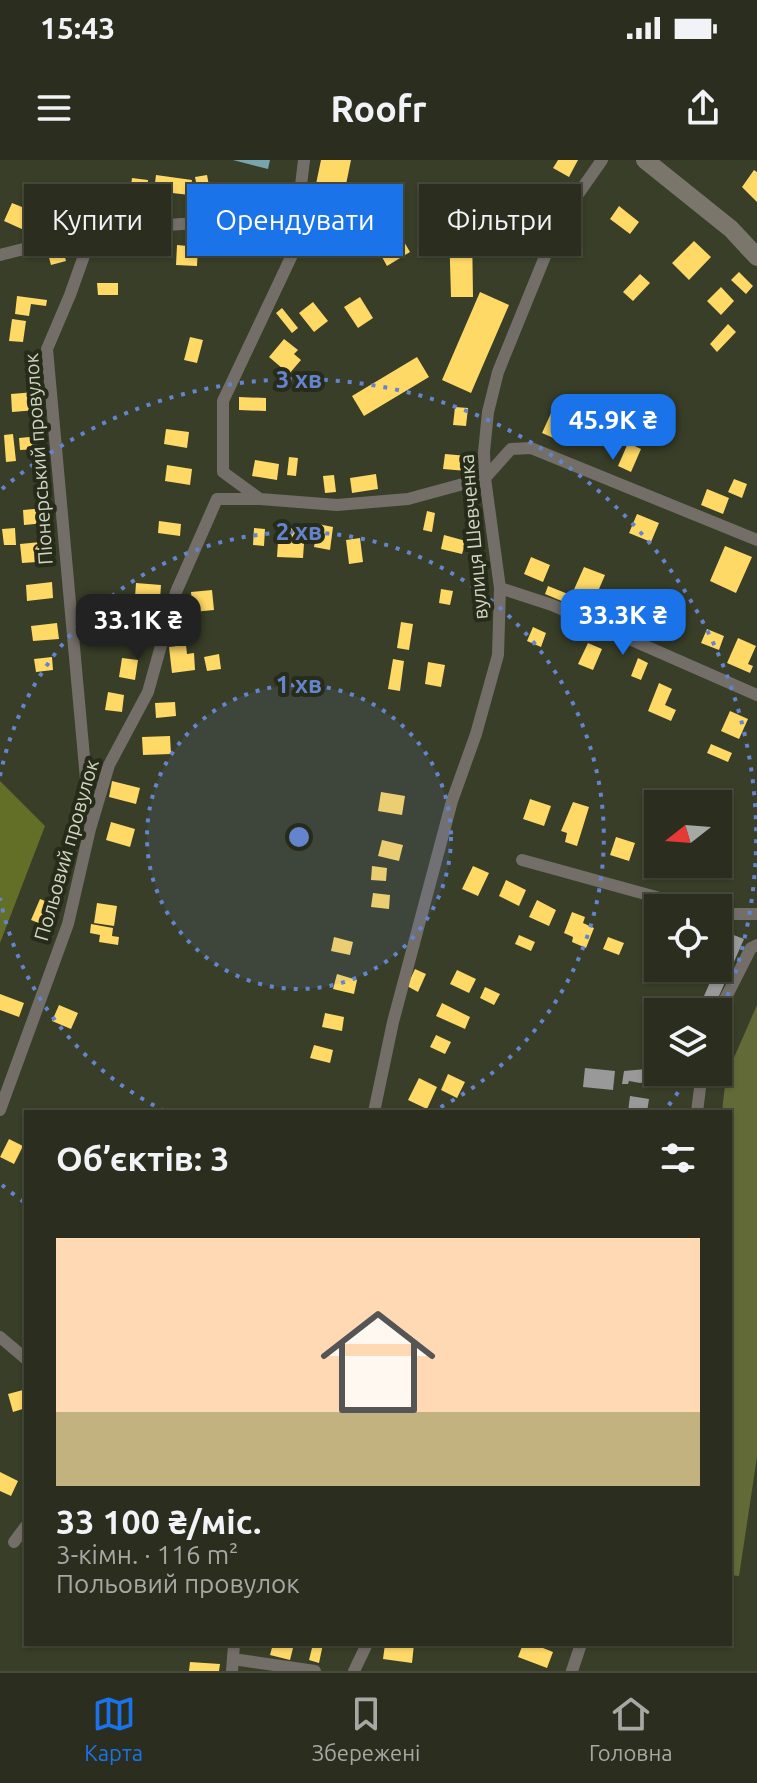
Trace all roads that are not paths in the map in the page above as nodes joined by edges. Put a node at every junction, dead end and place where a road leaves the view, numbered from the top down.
1 (304, 160) edge
2 (602, 160) edge
3 (645, 160) edge
4 (301, 184) edge
5 (24, 248) edge
6 (0, 255) edge
7 (84, 256) edge
8 (292, 256) edge
9 (757, 257) edge
10 (485, 478) junction
11 (260, 499) junction
12 (757, 540) edge
13 (500, 588) junction
14 (757, 695) edge
15 (90, 829) junction
16 (522, 860) dead end
17 (645, 894) edge
18 (732, 914) edge
19 (757, 914) edge
20 (757, 945) edge
21 (726, 998) edge
22 (700, 1086) edge
23 (0, 1110) edge
24 (374, 1110) edge
25 (697, 1110) edge
26 (0, 1337) edge
27 (24, 1357) edge
28 (24, 1529) edge
29 (14, 1542) dead end
30 (366, 1646) edge
31 (580, 1646) edge
32 (232, 1665) edge
33 (315, 1671) edge
34 (354, 1671) edge
35 (572, 1671) edge

1 - 4 street
2 - 10 street, вулиця Шевченка
3 - 9 main road
5 - 6 street
7 - 15 street, Піонерський провулок
8 - 11 street
10 - 11 street, Польовий провулок
10 - 12 street
10 - 13 street, вулиця Шевченка
11 - 15 street, Польовий провулок
13 - 14 street
13 - 24 street, вулиця Шевченка
15 - 23 street, Польовий провулок
16 - 17 street
18 - 19 street
20 - 21 street
22 - 25 street
26 - 27 street
28 - 29 street
30 - 34 street
31 - 35 street
32 - 33 street

